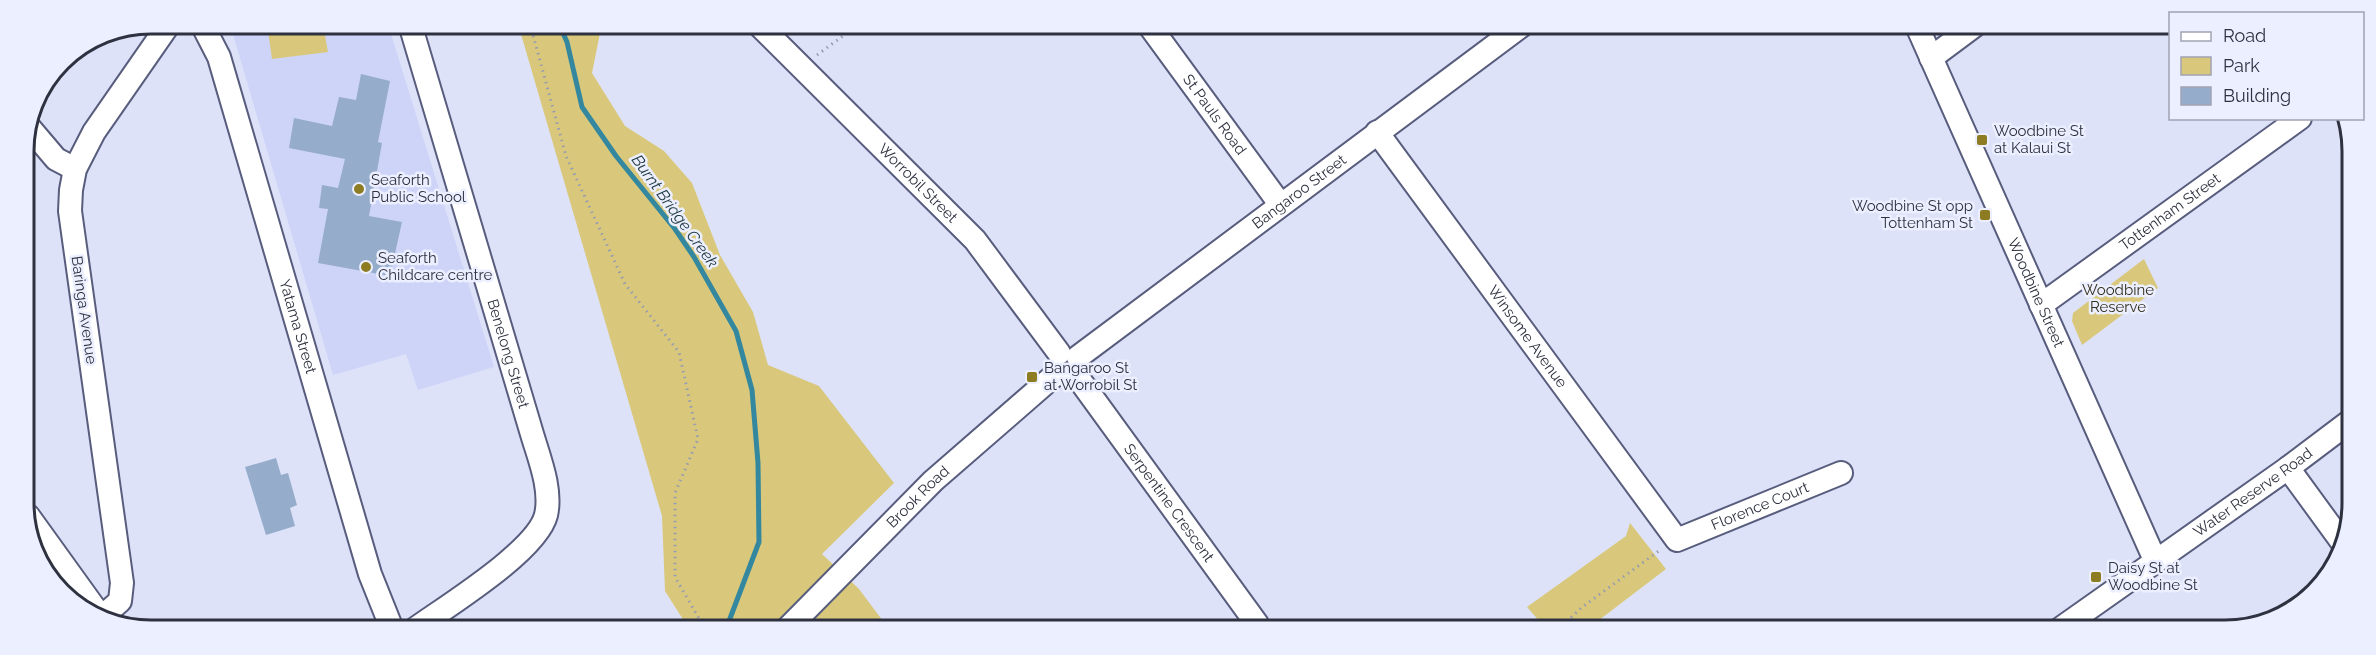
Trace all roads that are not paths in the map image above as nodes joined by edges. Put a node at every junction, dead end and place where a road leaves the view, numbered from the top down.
1 (162, 34) edge
2 (207, 34) edge
3 (413, 34) edge
4 (768, 34) edge
5 (1156, 34) edge
6 (1510, 34) edge
7 (1920, 34) edge
8 (1963, 34) edge
9 (1931, 58) junction
10 (2297, 120) edge
11 (1377, 132) junction
12 (36, 136) edge
13 (75, 169) junction
14 (1280, 204) junction
15 (2041, 305) junction
16 (1067, 365) junction
17 (2342, 427) edge
18 (2288, 468) junction
19 (1842, 473) dead end
20 (2337, 535) edge
21 (40, 537) edge
22 (1677, 540) joint
23 (2155, 560) junction
24 (86, 600) edge
25 (108, 611) edge
26 (388, 620) edge
27 (427, 620) edge
28 (796, 620) edge
29 (1254, 620) edge
30 (2072, 620) edge

1 - 13 street, Baringa Avenue
2 - 26 street, Yatama Street
3 - 27 street, Benelong Street
4 - 16 street, Worrobil Street
5 - 14 street, St Pauls Road
6 - 11 street, Bangaroo Street
7 - 9 street, Woodbine Street
8 - 9 street
9 - 15 street, Woodbine Street
10 - 15 street, Tottenham Street
11 - 14 street, Bangaroo Street
11 - 22 street, Winsome Avenue
12 - 13 street
13 - 25 street, Baringa Avenue
14 - 16 street, Bangaroo Street
15 - 23 street, Woodbine Street
16 - 28 street, Brook Road
16 - 29 street, Serpentine Crescent
17 - 18 street, Water Reserve Road
18 - 20 street
18 - 23 street, Water Reserve Road
19 - 22 street, Florence Court
21 - 24 main road
23 - 30 street, Water Reserve Road

